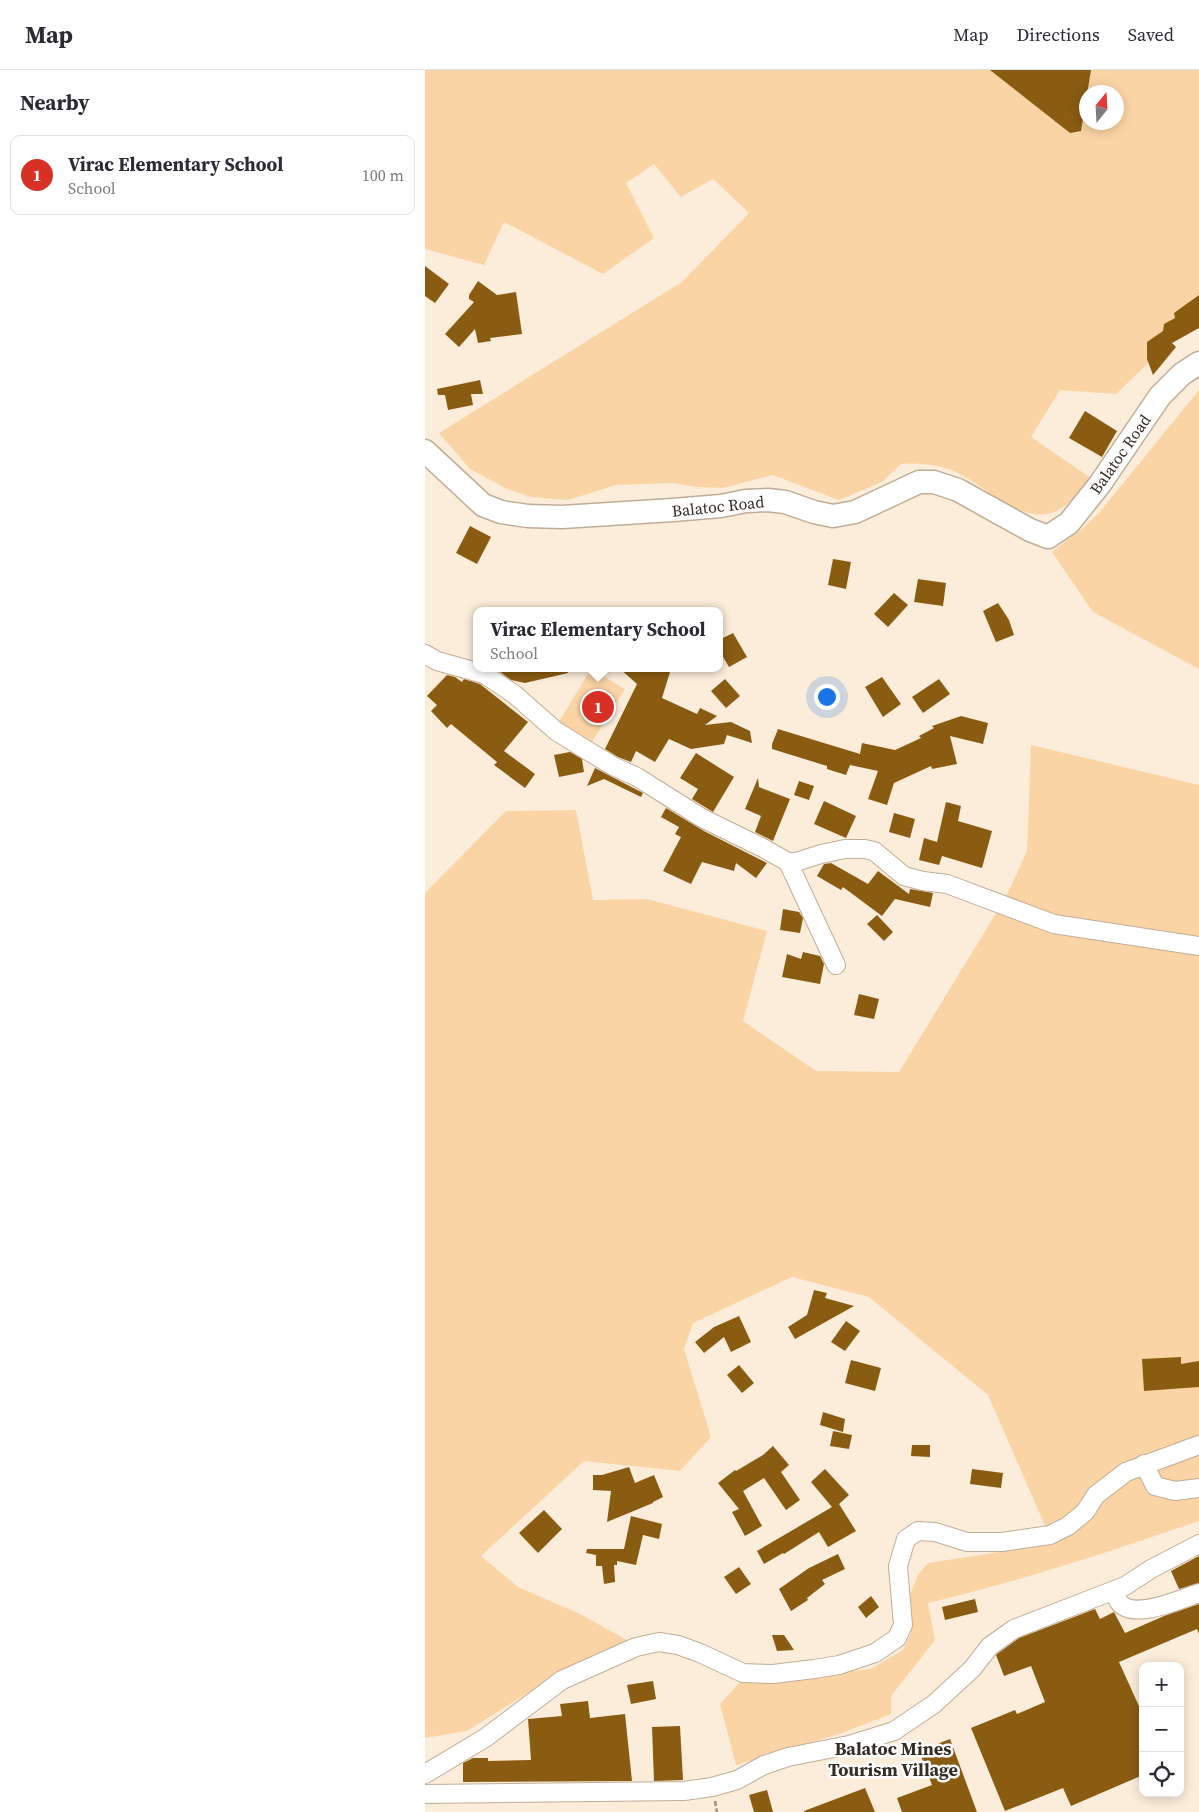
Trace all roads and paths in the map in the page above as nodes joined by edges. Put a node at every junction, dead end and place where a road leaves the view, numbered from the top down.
1 (1199, 363) edge
2 (425, 452) edge
3 (425, 654) edge
4 (473, 671) edge
5 (477, 672) edge
6 (788, 862) junction
7 (1199, 946) edge
8 (836, 965) dead end
9 (1199, 1445) edge
10 (1144, 1464) junction
11 (1199, 1488) edge
12 (1199, 1544) edge
13 (1114, 1591) junction
14 (1199, 1593) edge
15 (425, 1774) edge
16 (425, 1794) edge

1 - 2 main road, Balatoc Road
3 - 4 street
5 - 6 street
6 - 7 street
6 - 8 street
9 - 10 street
10 - 11 street
10 - 15 street
12 - 13 street
13 - 14 street
13 - 16 street

